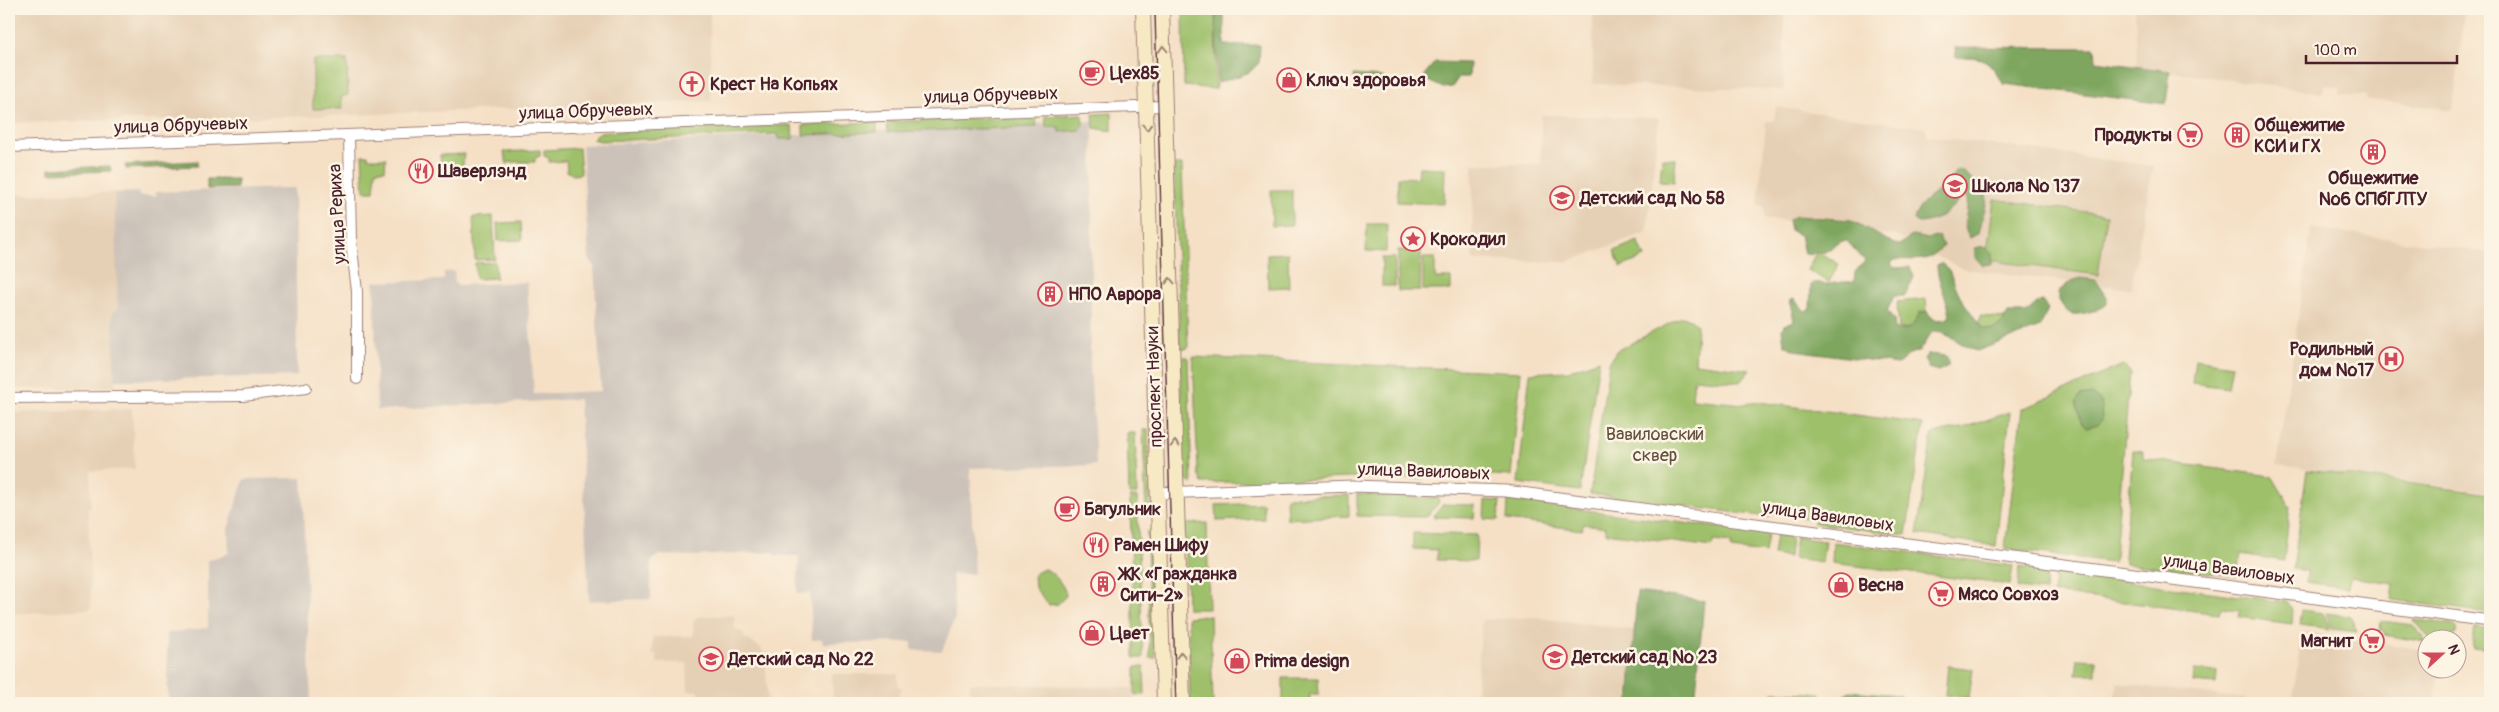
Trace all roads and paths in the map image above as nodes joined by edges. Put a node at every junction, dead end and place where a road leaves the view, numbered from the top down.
1 (1143, 9) edge
2 (1162, 9) edge
3 (1146, 106) junction
4 (1164, 106) junction
5 (349, 136) junction
6 (9, 147) edge
7 (357, 379) dead end
8 (306, 388) dead end
9 (9, 398) edge
10 (1158, 493) junction
11 (1176, 493) junction
12 (2490, 622) edge
13 (1164, 703) edge
14 (1183, 703) edge

1 - 3 main road, проспект Науки
4 -> 2 main road, проспект Науки
3 - 4 street, улица Обручевых
3 - 5 street, улица Обручевых
3 -> 10 main road, проспект Науки
11 -> 4 main road, проспект Науки
5 - 6 street, улица Обручевых
5 - 7 street, улица Рериха
8 - 9 street
10 - 11 street, улица Вавиловых
10 - 13 main road, проспект Науки
11 - 12 street, улица Вавиловых
14 -> 11 main road, проспект Науки

